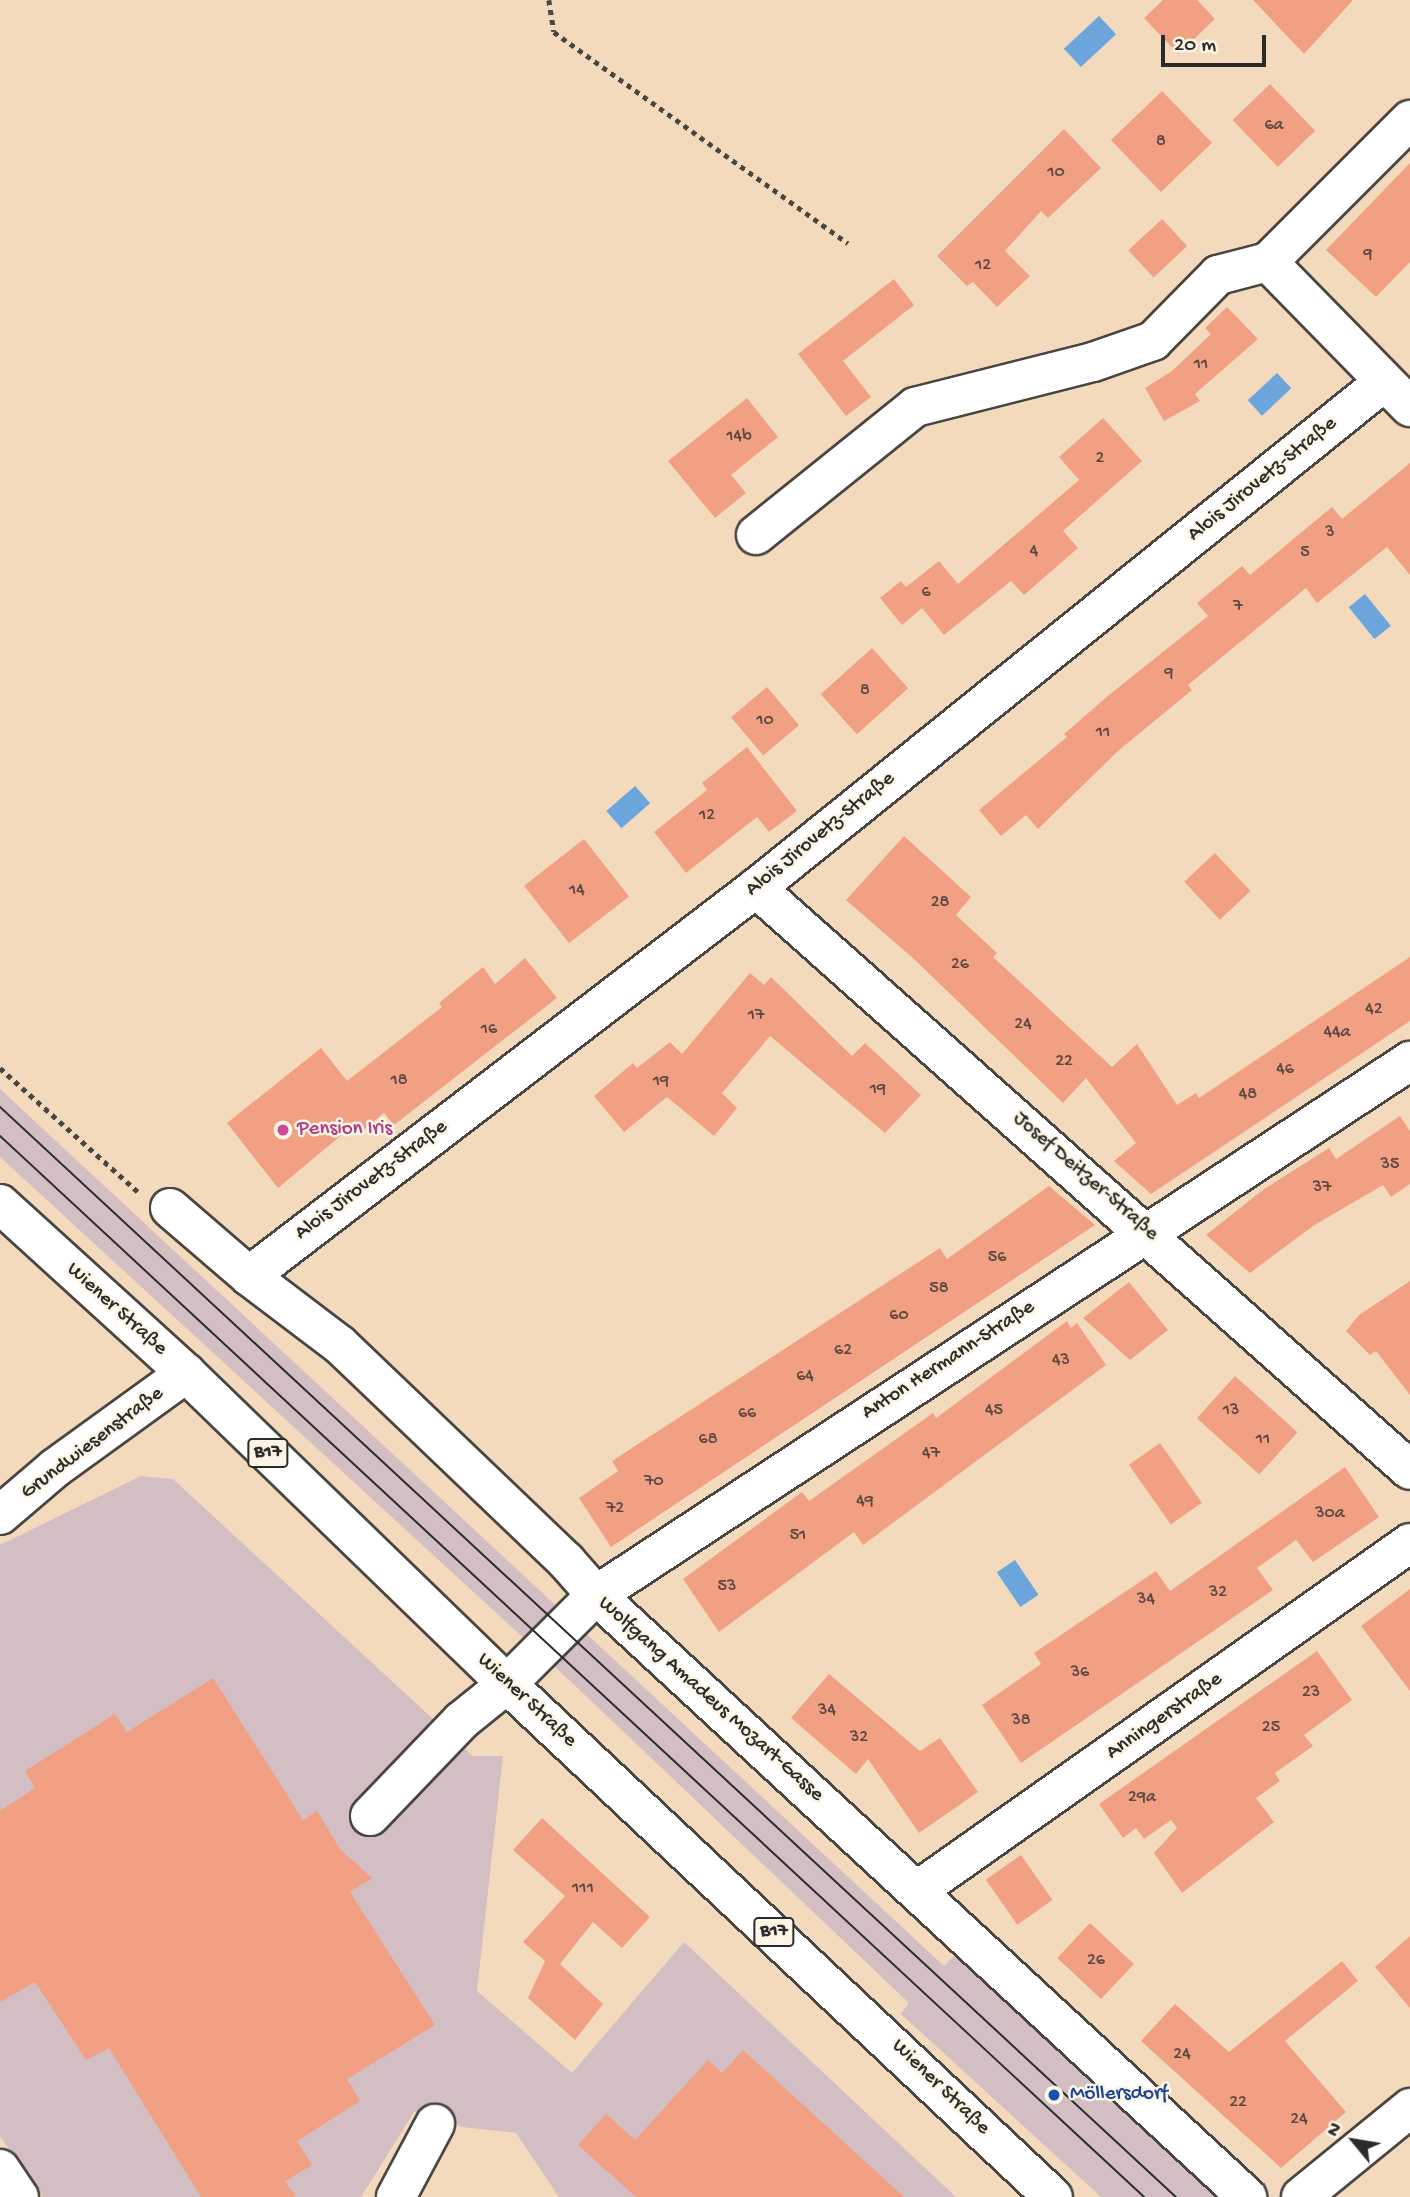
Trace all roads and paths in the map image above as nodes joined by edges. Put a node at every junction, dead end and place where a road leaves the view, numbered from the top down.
1 (549, 0) edge
2 (1410, 120) edge
3 (848, 243) dead end
4 (1268, 262) junction
5 (1397, 395) edge
6 (756, 535) dead end
7 (756, 888) junction
8 (1410, 1061) edge
9 (0, 1068) edge
10 (0, 1204) edge
11 (170, 1208) joint
12 (1146, 1231) junction
13 (249, 1276) junction
14 (186, 1373) junction
15 (1410, 1470) edge
16 (0, 1515) edge
17 (1410, 1543) edge
18 (596, 1595) junction
19 (507, 1684) junction
20 (370, 1816) dead end
21 (918, 1890) junction
22 (1410, 2108) edge
23 (435, 2124) dead end
24 (0, 2169) edge
25 (19, 2197) edge
26 (396, 2197) edge
27 (1054, 2197) edge
28 (1247, 2197) edge
29 (1301, 2197) edge

1 - 3 path
2 - 4 street
4 - 5 street
4 - 6 street
5 - 7 street, Alois Jirovetz-Straße
7 - 12 street, Josef Deitzer-Straße
7 - 13 street, Alois Jirovetz-Straße
8 - 12 street, Anton Hermann-Straße
9 - 11 path
10 - 14 street, Wiener Straße / B17
11 - 13 street, Wolfgang Amadeus Mozart-Gasse
12 - 15 street, Josef Deitzer-Straße
12 - 18 street, Anton Hermann-Straße
13 - 18 street, Wolfgang Amadeus Mozart-Gasse
14 - 16 street, Grundwiesenstraße
14 - 19 street, Wiener Straße / B17
17 - 21 street, Anningerstraße
18 - 19 street, Anton Hermann-Straße
18 - 21 street, Wolfgang Amadeus Mozart-Gasse
19 - 20 street, Anton Hermann-Straße
19 - 27 street, Wiener Straße / B17
21 - 28 street, Wolfgang Amadeus Mozart-Gasse
22 - 29 street
23 - 26 street
24 - 25 street

